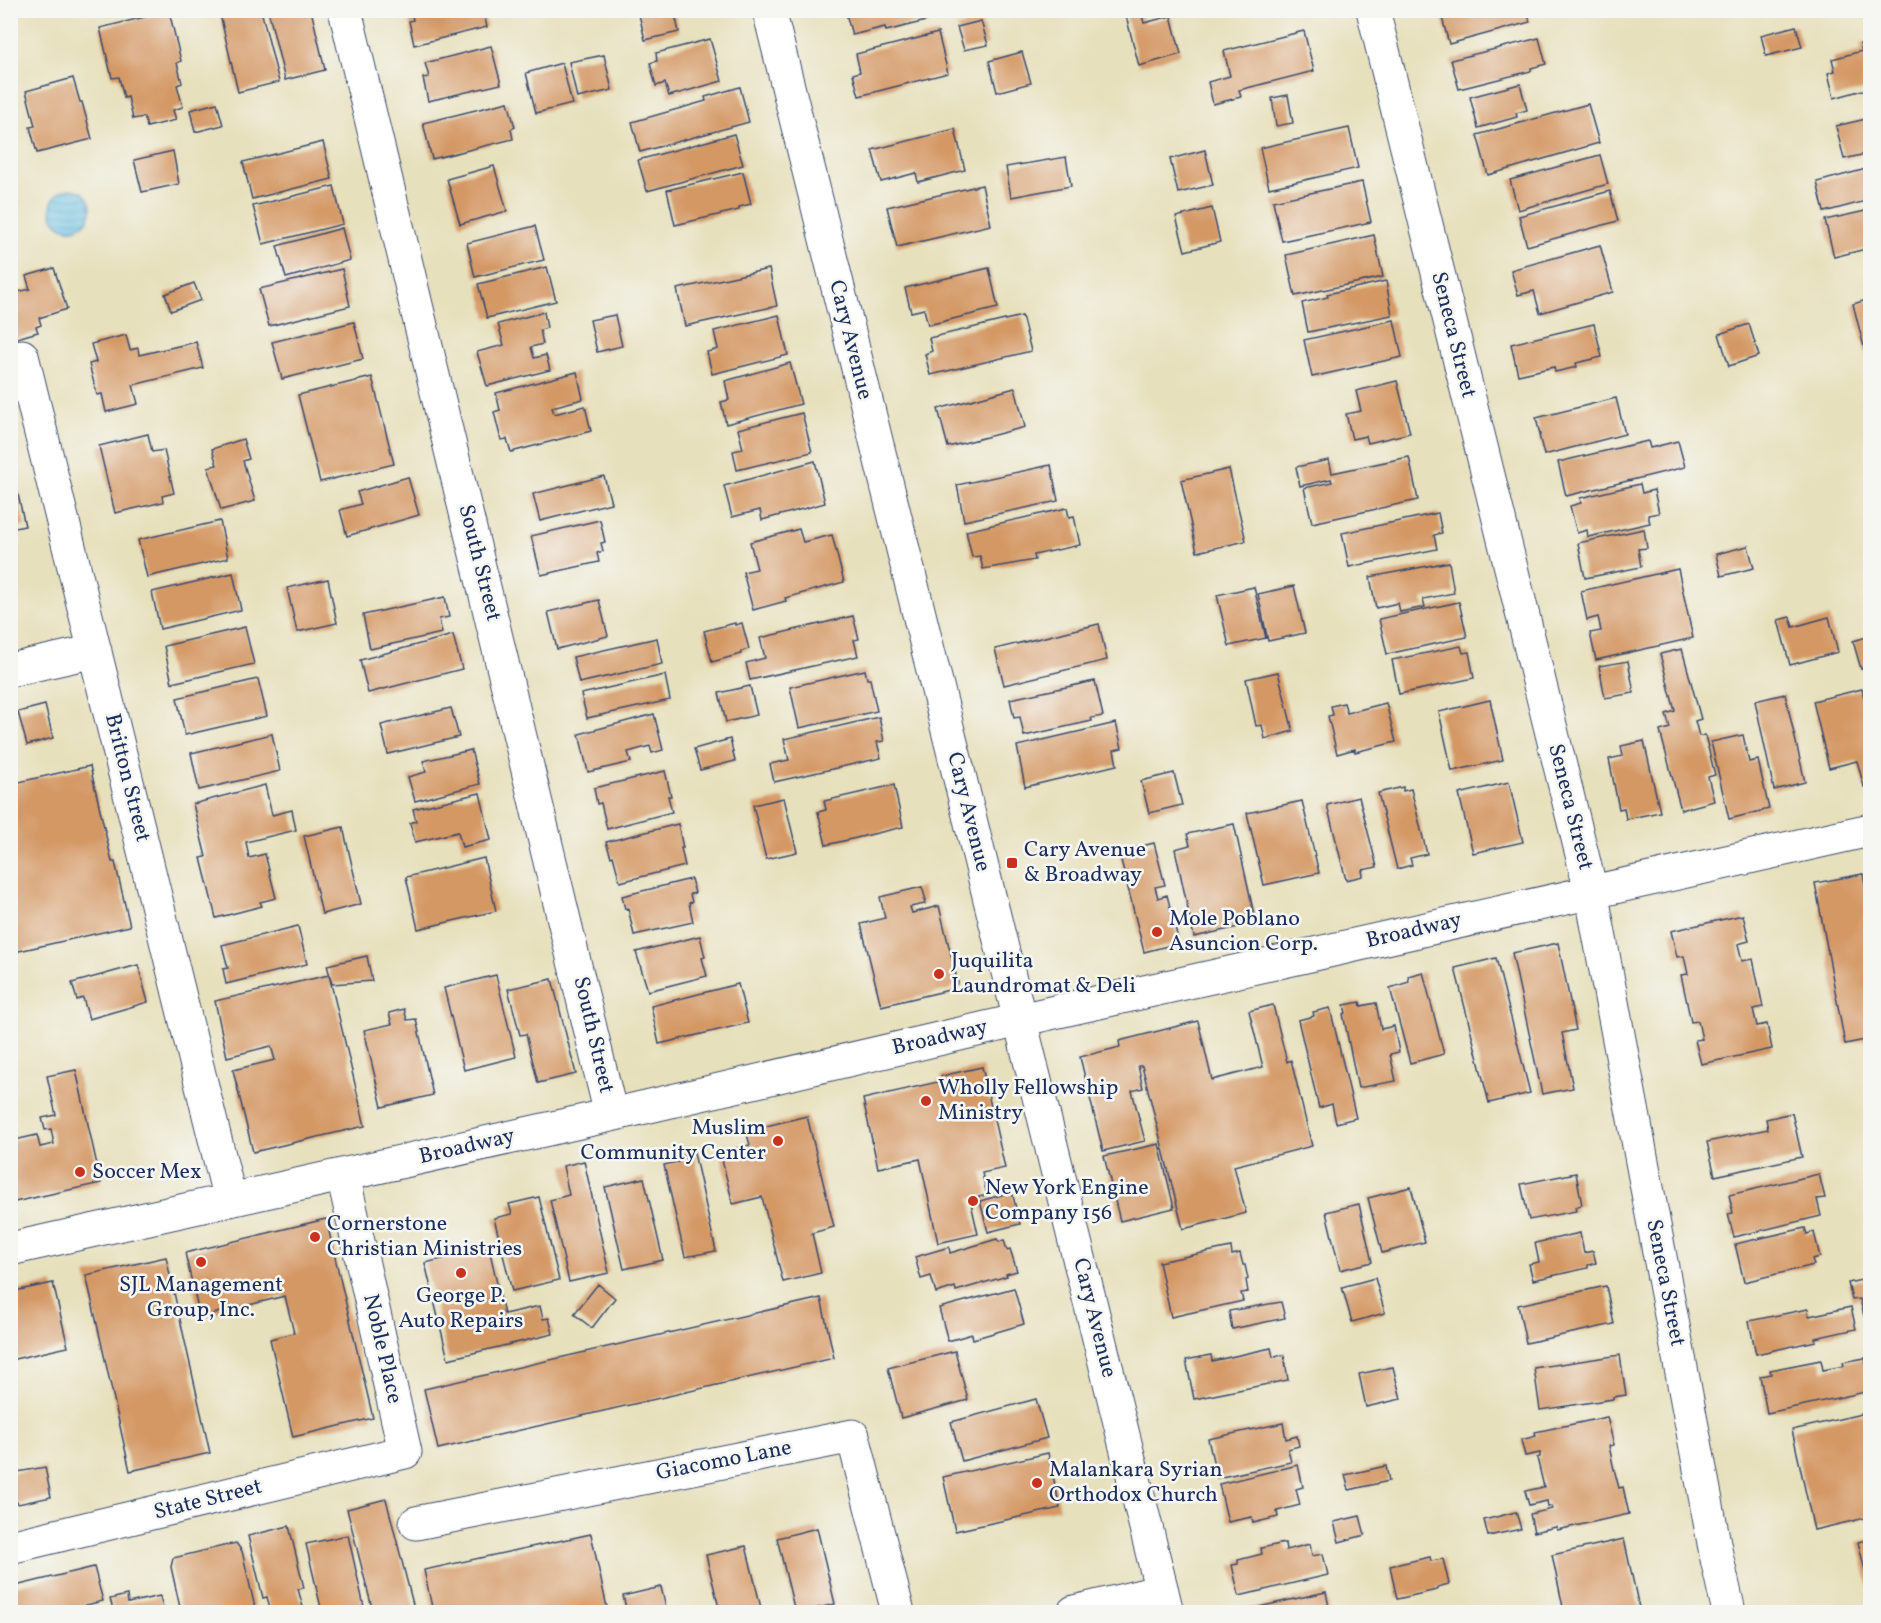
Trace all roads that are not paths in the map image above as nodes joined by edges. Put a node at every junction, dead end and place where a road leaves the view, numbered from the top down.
1 (345, 10) edge
2 (769, 10) edge
3 (1373, 10) edge
4 (22, 356) dead end
5 (95, 651) junction
6 (10, 670) edge
7 (1870, 830) edge
8 (1591, 891) junction
9 (1019, 1020) junction
10 (611, 1115) junction
11 (343, 1175) junction
12 (230, 1200) junction
13 (10, 1249) edge
14 (405, 1452) joint
15 (416, 1523) dead end
16 (10, 1547) edge
17 (1164, 1602) edge
18 (898, 1612) edge
19 (1074, 1612) edge
20 (1728, 1612) edge

1 - 10 street, South Street
2 - 9 street, Cary Avenue
3 - 8 street, Seneca Street
4 - 5 street, Britton Street
5 - 6 street
5 - 12 street, Britton Street
7 - 8 street, Broadway
8 - 9 street, Broadway
8 - 20 street, Seneca Street
9 - 10 street, Broadway
9 - 17 street, Cary Avenue
10 - 11 street, Broadway
11 - 12 street, Broadway
11 - 14 street, Noble Place
12 - 13 street, Broadway
14 - 16 street, State Street
15 - 18 street, Giacomo Lane
17 - 19 street

